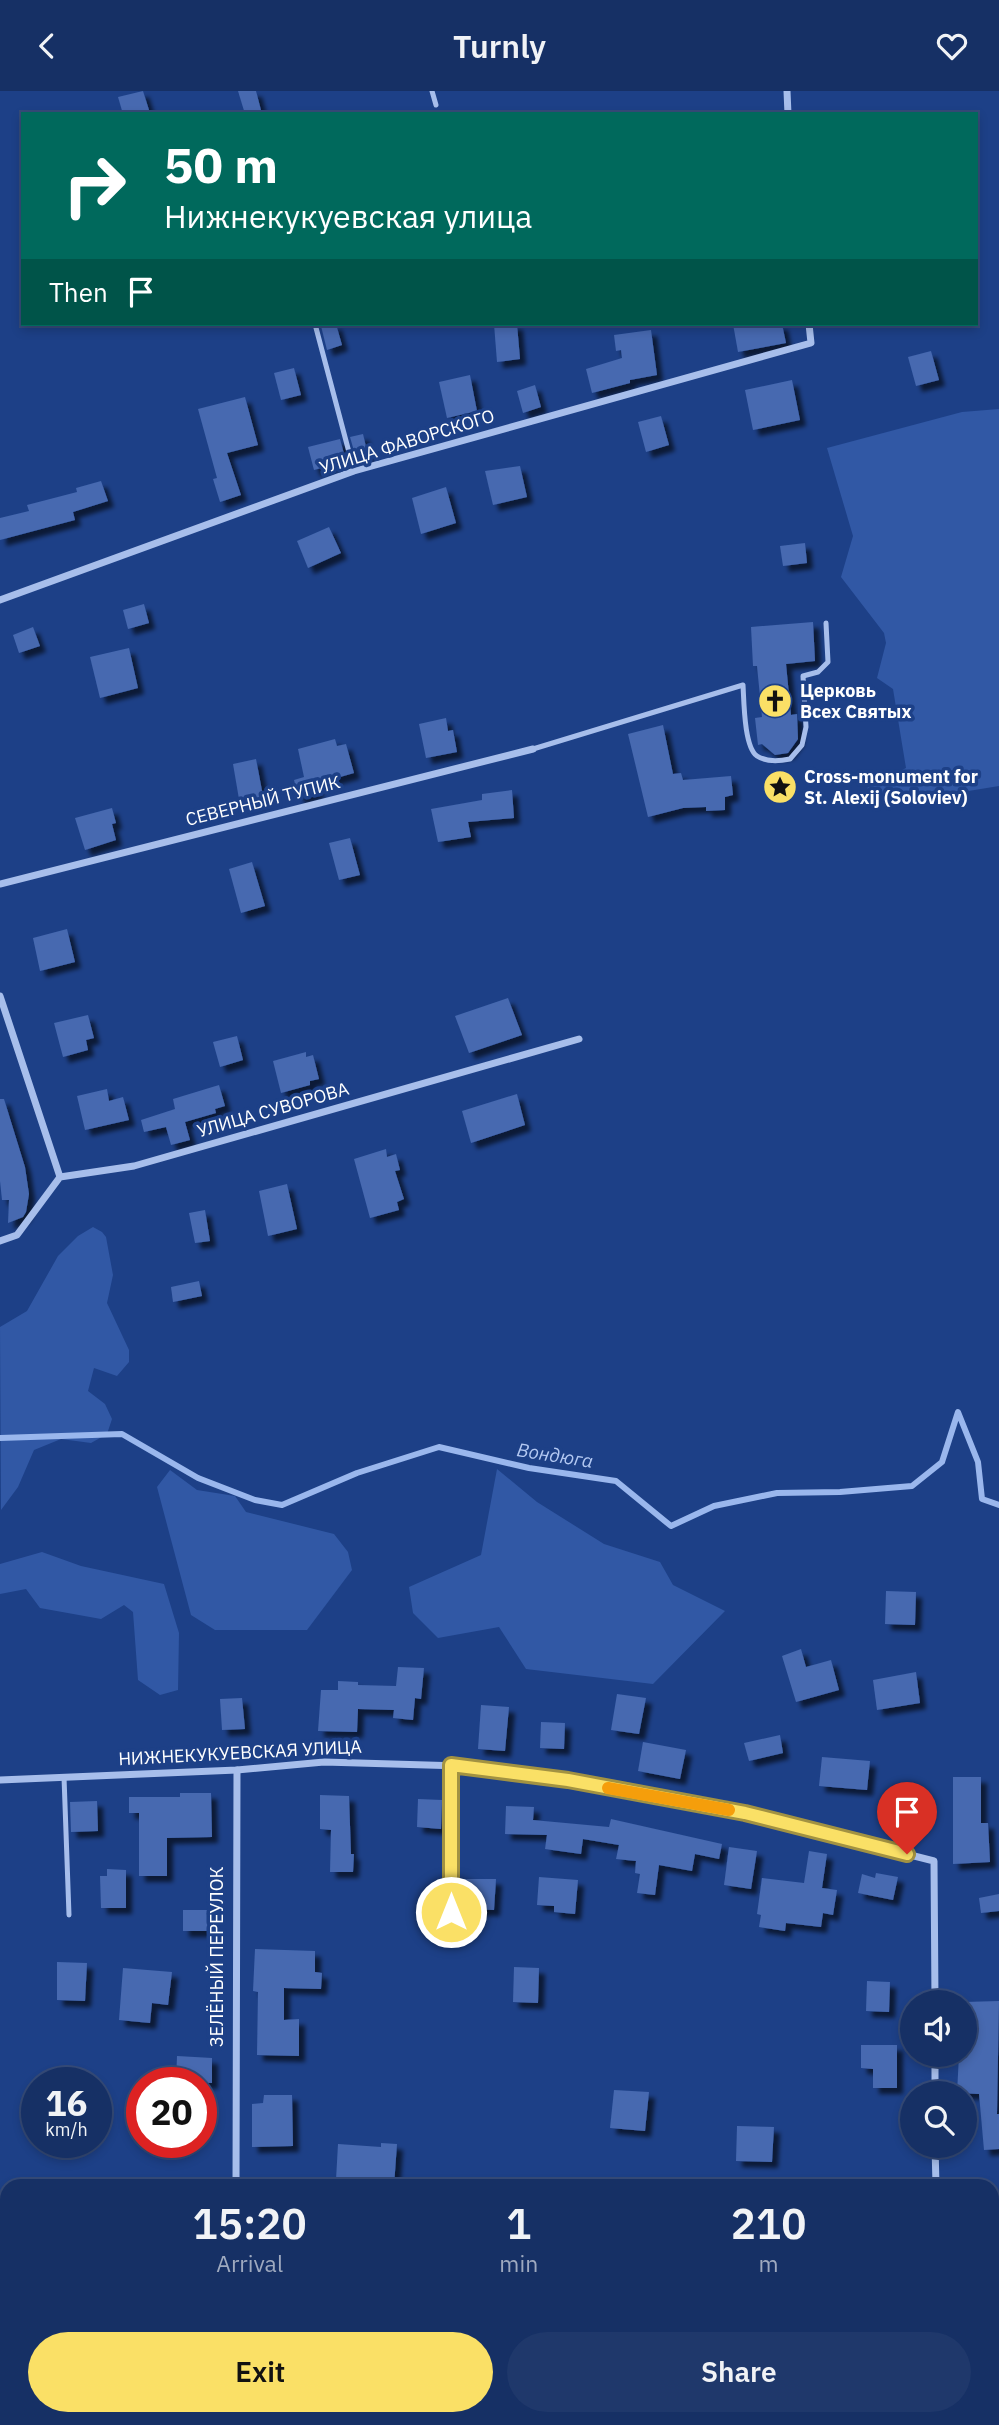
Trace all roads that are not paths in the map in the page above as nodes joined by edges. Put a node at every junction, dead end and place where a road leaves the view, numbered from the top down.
1 (432, 91) edge
2 (787, 91) edge
3 (436, 105) dead end
4 (788, 112) edge
5 (316, 326) edge
6 (809, 326) edge
7 (354, 471) junction
8 (0, 600) edge
9 (826, 623) dead end
10 (533, 748) joint
11 (0, 884) edge
12 (0, 996) edge
13 (579, 1039) dead end
14 (60, 1177) junction
15 (0, 1241) edge
16 (451, 1765) junction
17 (237, 1770) junction
18 (64, 1777) junction
19 (0, 1780) edge
20 (69, 1915) dead end
21 (451, 1937) dead end
22 (935, 1990) edge
23 (935, 2158) edge
24 (236, 2179) edge
25 (936, 2179) edge

1 - 3 lane
2 - 4 street
5 - 7 lane
6 - 7 street, УЛИЦА ФАВОРСКОГО
7 - 8 street, УЛИЦА ФАВОРСКОГО
9 - 10 lane
10 - 11 street, СЕВЕРНЫЙ ТУПИК
12 - 14 street
13 - 14 street, УЛИЦА СУВОРОВА
14 - 15 street
16 - 17 street, НИЖНЕКУКУЕВСКАЯ УЛИЦА
16 - 21 lane
16 - 22 street, НИЖНЕКУКУЕВСКАЯ УЛИЦА
17 - 18 street, НИЖНЕКУКУЕВСКАЯ УЛИЦА
17 - 24 street, ЗЕЛЁНЫЙ ПЕРЕУЛОК
18 - 19 street, НИЖНЕКУКУЕВСКАЯ УЛИЦА
18 - 20 lane
23 - 25 street

